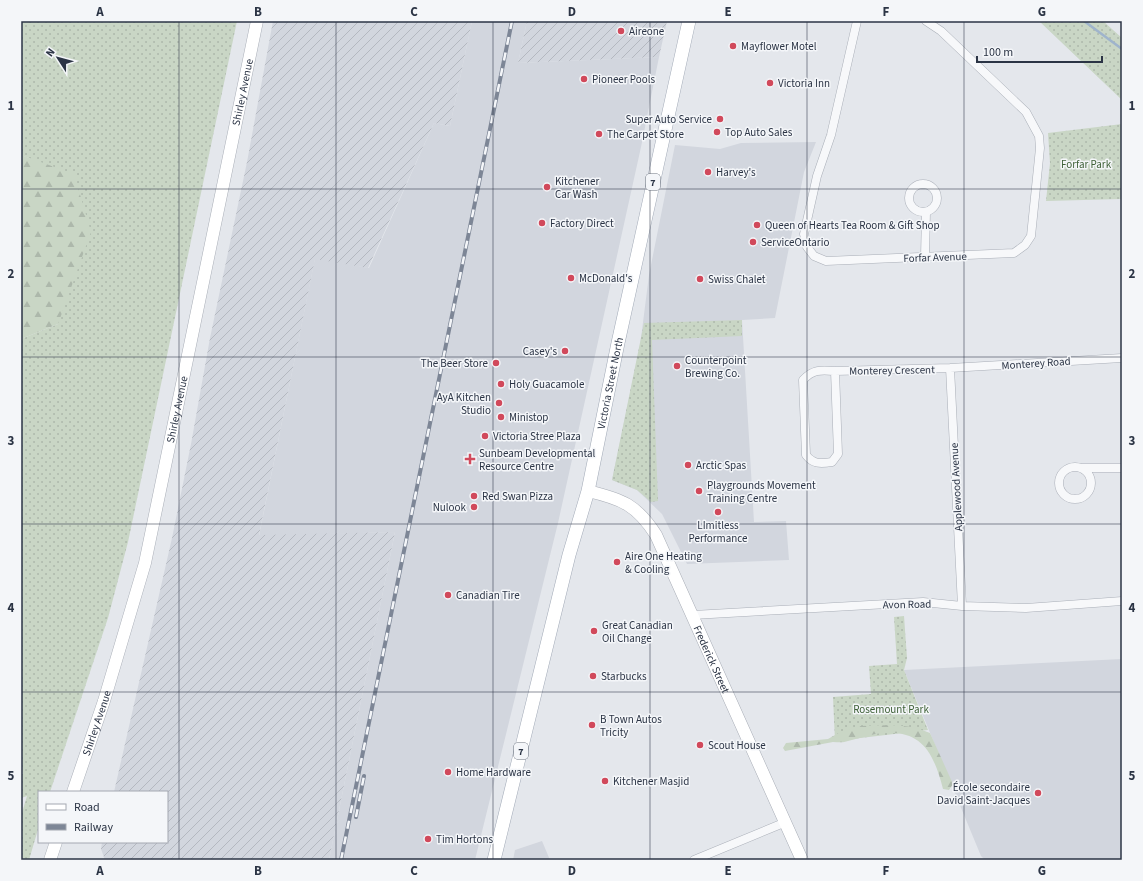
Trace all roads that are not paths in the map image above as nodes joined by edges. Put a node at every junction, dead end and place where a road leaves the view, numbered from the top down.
1 (257, 21) edge
2 (688, 21) edge
3 (857, 21) edge
4 (926, 21) edge
5 (926, 212) dead end
6 (925, 257) junction
7 (1122, 358) edge
8 (950, 368) junction
9 (835, 371) junction
10 (1082, 468) junction
11 (1122, 468) edge
12 (588, 491) junction
13 (1122, 601) edge
14 (962, 606) junction
15 (693, 615) junction
16 (73, 791) edge
17 (786, 822) junction
18 (56, 843) edge
19 (50, 860) edge
20 (494, 860) edge
21 (694, 860) edge
22 (802, 860) edge

1 - 16 main road, Shirley Avenue
2 - 12 main road, Victoria Street North / 7
3 - 6 street, Forfar Avenue
4 - 6 street, Forfar Avenue
5 - 6 street
7 - 8 street, Monterey Road
8 - 9 street, Monterey Crescent
8 - 14 street, Applewood Avenue
9 - 9 street, Monterey Crescent
10 - 10 street
10 - 11 street
12 - 15 main road, Frederick Street
12 - 20 main road, Victoria Street North / 7
13 - 14 street, Avon Road
14 - 15 street, Avon Road
15 - 17 main road, Frederick Street
17 - 21 street
17 - 22 main road, Frederick Street
18 - 19 main road

